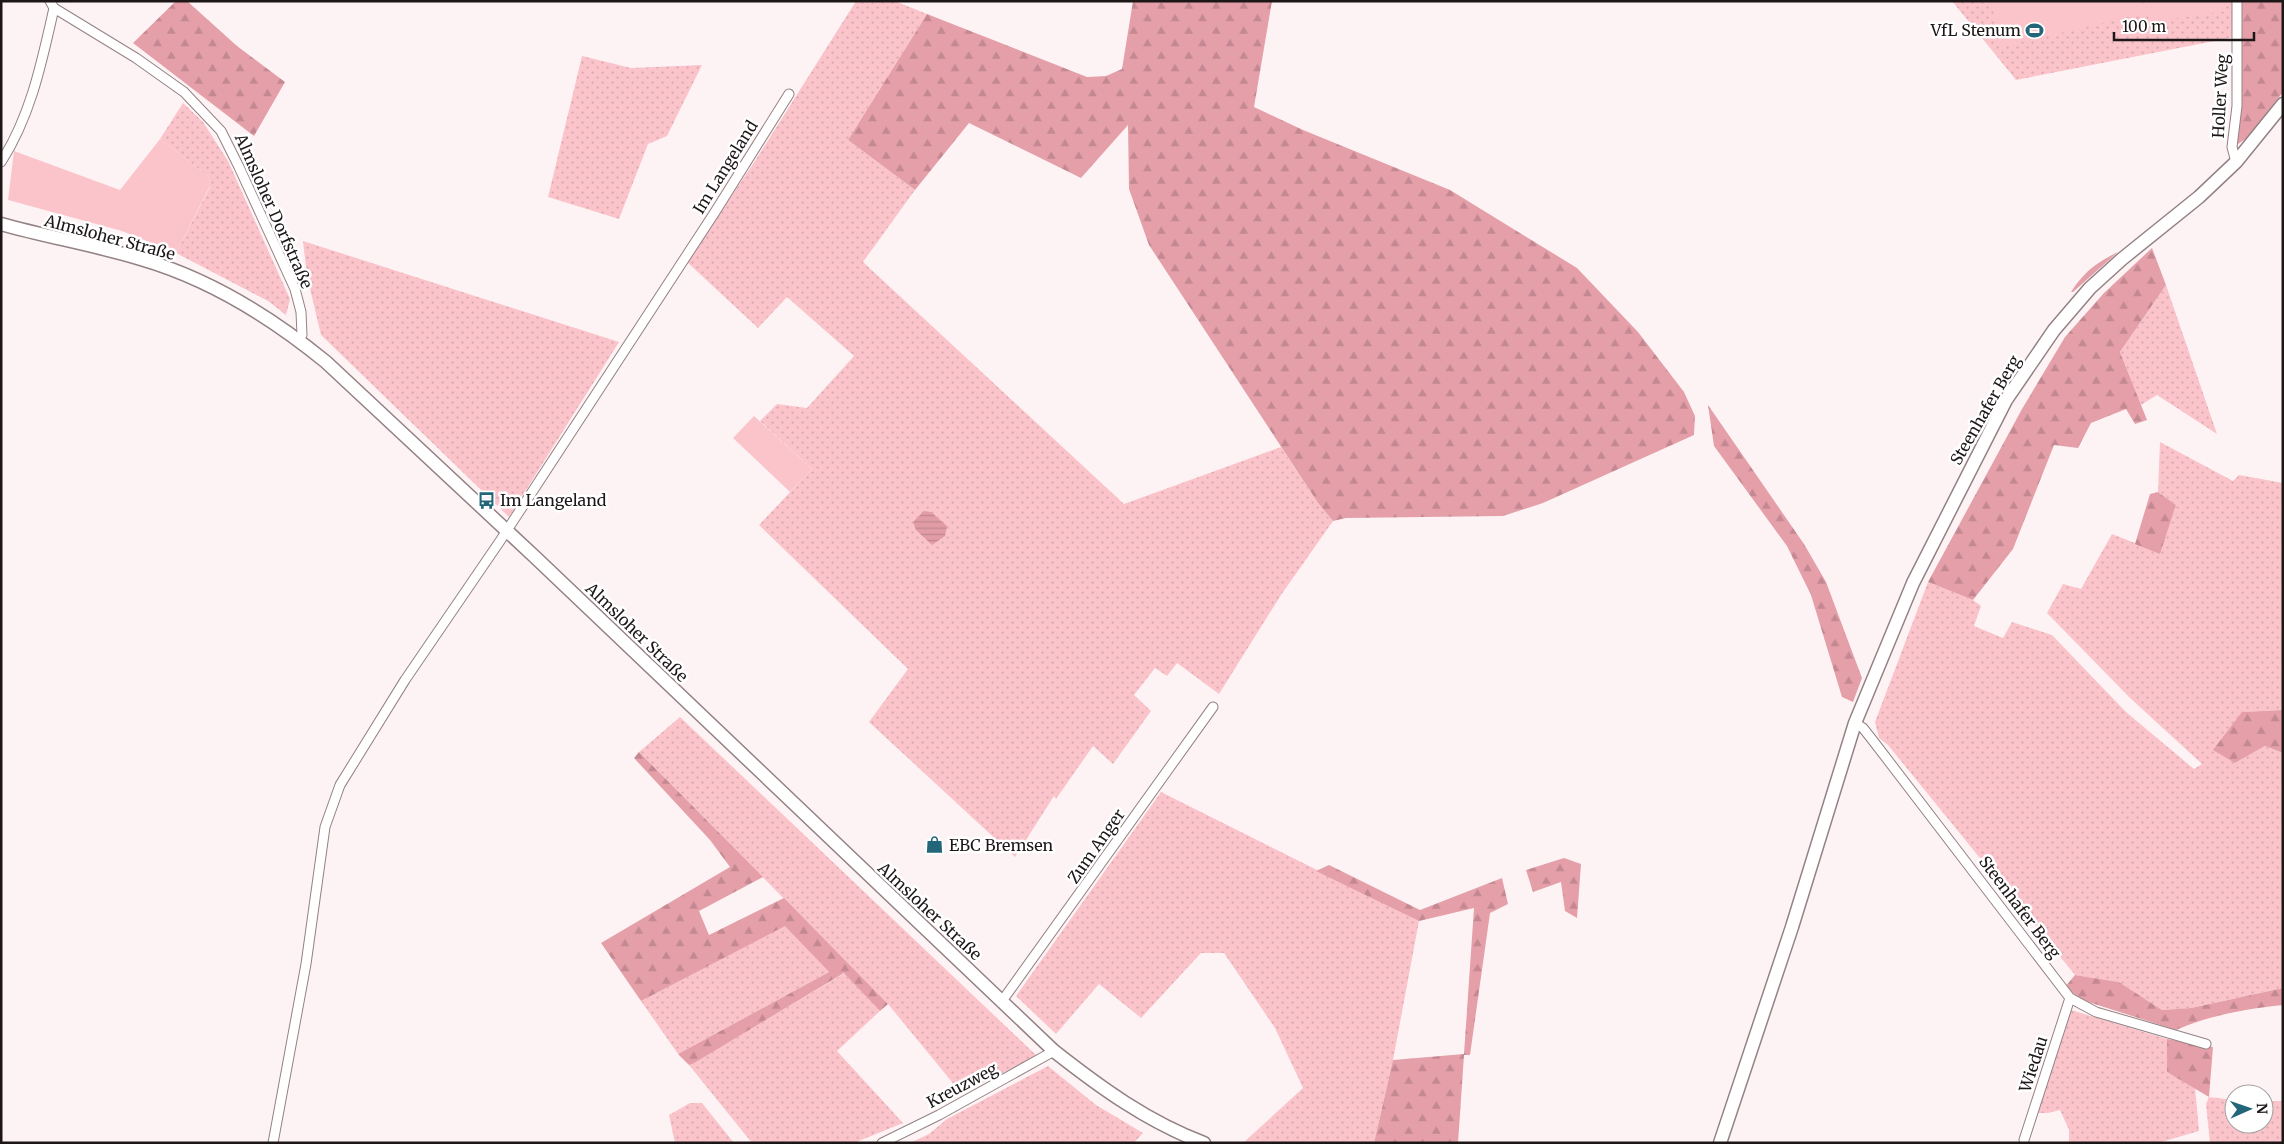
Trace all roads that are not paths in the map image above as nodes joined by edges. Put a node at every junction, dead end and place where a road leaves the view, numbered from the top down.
1 (2237, 1) edge
2 (52, 5) edge
3 (789, 94) dead end
4 (2283, 104) edge
5 (1, 162) edge
6 (2236, 162) junction
7 (1, 224) edge
8 (298, 340) junction
9 (506, 532) junction
10 (1213, 707) dead end
11 (1855, 723) junction
12 (2070, 998) junction
13 (1002, 1001) junction
14 (2206, 1044) dead end
15 (1054, 1051) junction
16 (1184, 1139) edge
17 (2024, 1140) dead end
18 (273, 1143) edge
19 (882, 1143) edge
20 (1204, 1143) edge
21 (1720, 1143) edge

1 - 6 street, Holler Weg
2 - 5 street
2 - 8 street, Almsloher Dorfstraße
3 - 9 street, Im Langeland
4 - 6 street, Steenhafer Berg
6 - 11 street, Steenhafer Berg
7 - 8 street, Almsloher Straße
8 - 9 street, Almsloher Straße
9 - 13 street, Almsloher Straße
9 - 18 street, Im Langeland
10 - 13 street, Zum Anger
11 - 12 street, Steenhafer Berg
11 - 21 street, Steenhafer Berg
12 - 14 street, Steenhafer Berg
12 - 17 street, Wiedau
13 - 15 street, Almsloher Straße
15 - 16 street, Almsloher Straße
15 - 19 street, Kreuzweg
16 - 20 street, Almsloher Straße

